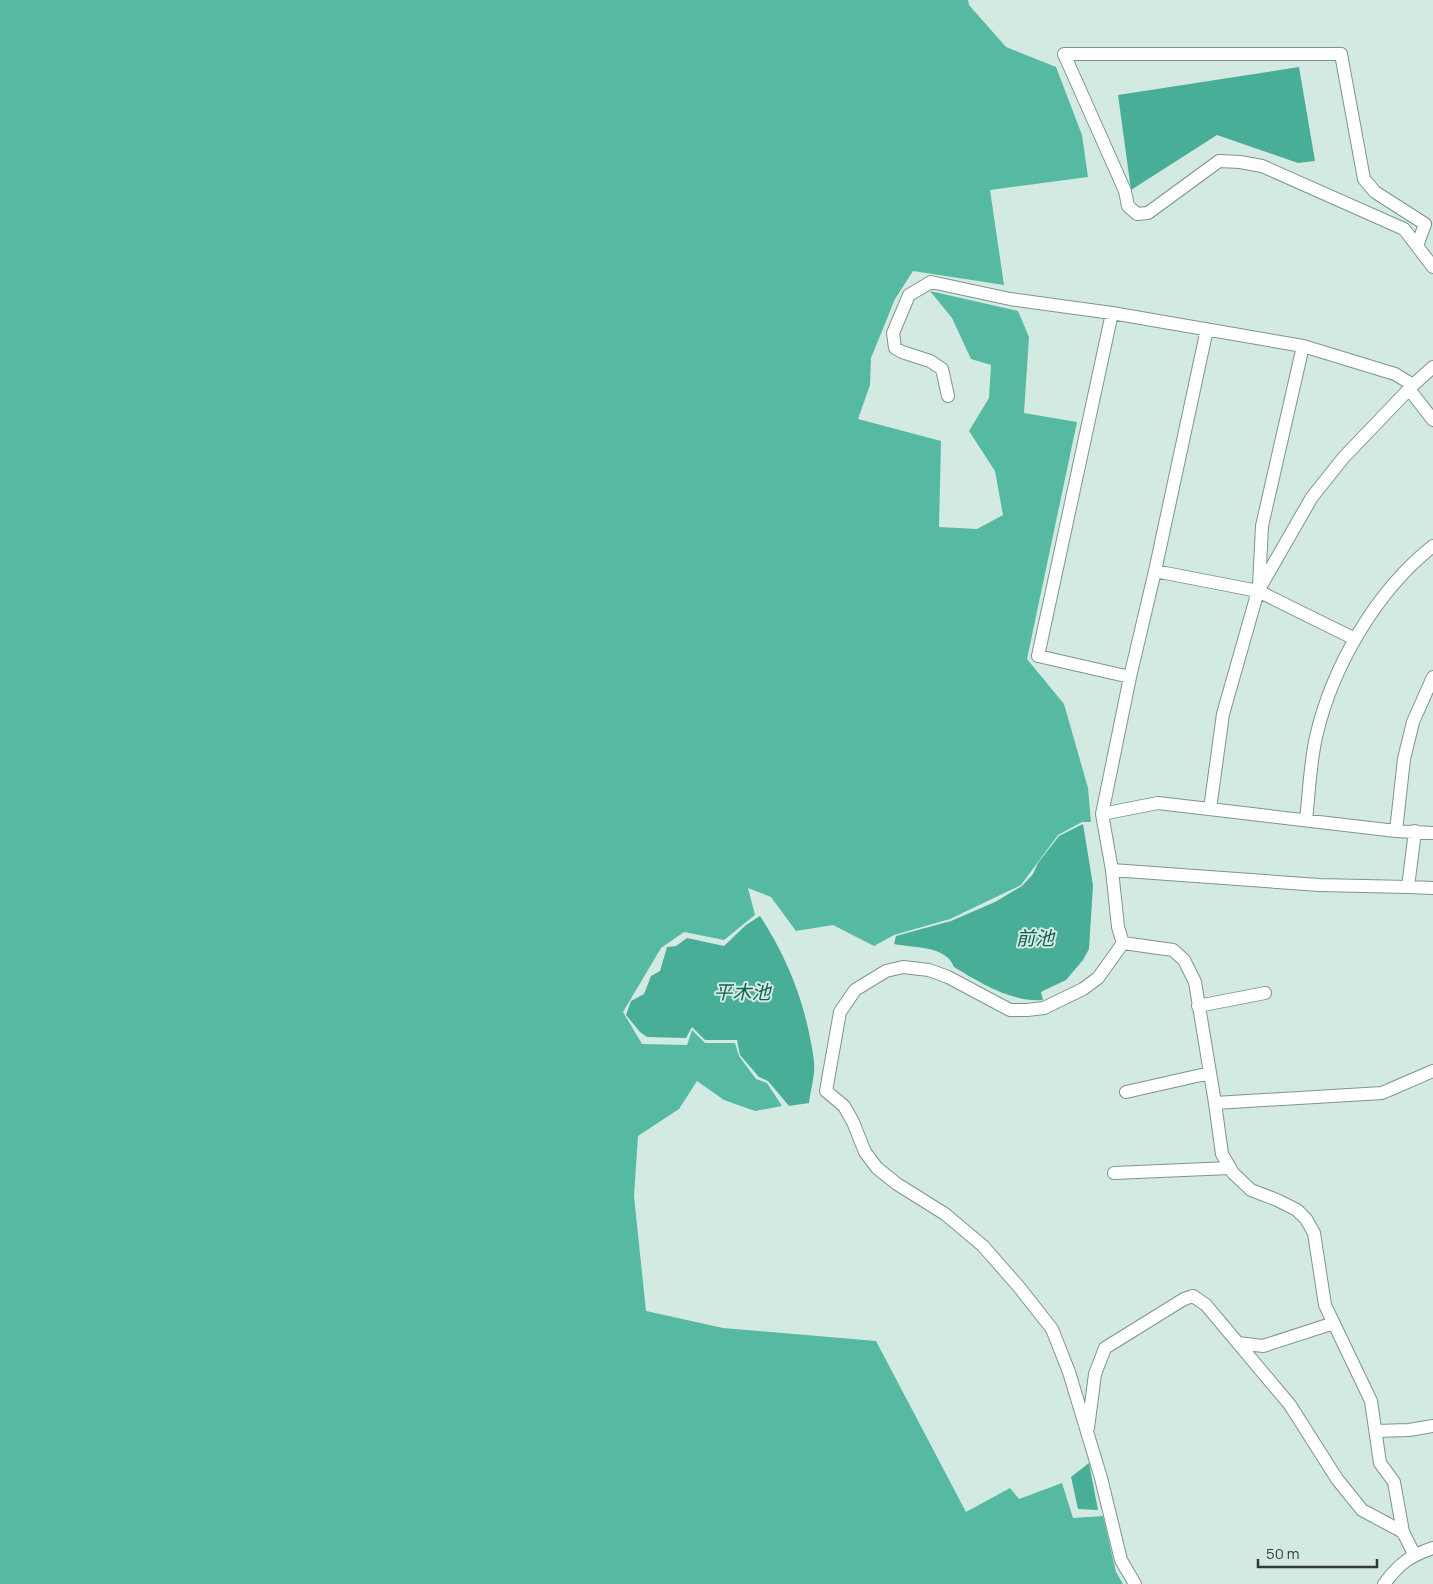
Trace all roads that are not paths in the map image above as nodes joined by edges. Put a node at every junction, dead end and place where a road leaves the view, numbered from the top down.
1 (1417, 246) junction
2 (1433, 267) edge
3 (1112, 313) junction
4 (1207, 329) junction
5 (1303, 346) junction
6 (1433, 367) edge
7 (1411, 387) junction
8 (948, 396) dead end
9 (1433, 420) edge
10 (1433, 546) edge
11 (1155, 571) junction
12 (1258, 591) junction
13 (1355, 639) junction
14 (1130, 677) junction
15 (1433, 677) edge
16 (1210, 809) junction
17 (1102, 814) junction
18 (1306, 820) junction
19 (1396, 831) junction
20 (1415, 831) junction
21 (1433, 833) edge
22 (1112, 870) junction
23 (1408, 887) junction
24 (1433, 888) edge
25 (1123, 943) junction
26 (1265, 993) dead end
27 (1198, 1006) junction
28 (1433, 1071) edge
29 (1210, 1073) junction
30 (1126, 1092) dead end
31 (1215, 1103) junction
32 (1230, 1168) junction
33 (1114, 1173) dead end
34 (1334, 1323) junction
35 (1238, 1343) junction
36 (1433, 1426) edge
37 (1376, 1431) junction
38 (1088, 1434) junction
39 (1403, 1532) junction
40 (1433, 1548) edge
41 (1414, 1554) junction
42 (1135, 1584) edge
43 (1384, 1584) edge

1 - 1 street
1 - 2 street
3 - 4 street
3 - 8 street
3 - 14 street
4 - 5 street
4 - 11 street
5 - 7 street
5 - 12 street
6 - 7 street
7 - 9 street
7 - 12 street
10 - 13 street
11 - 12 street
11 - 14 street
12 - 13 street
12 - 16 street
13 - 18 street
14 - 17 street
15 - 19 street
16 - 17 street
16 - 18 street
17 - 22 street
18 - 19 street
19 - 20 street
20 - 21 street
20 - 23 street
22 - 23 street
22 - 25 street
23 - 24 street
25 - 27 street
25 - 38 street
26 - 27 street
27 - 29 street
28 - 31 street
29 - 30 street
29 - 31 street
31 - 32 street
32 - 33 street
32 - 34 street
34 - 35 street
34 - 37 street
35 - 38 street
35 - 39 street
36 - 37 street
37 - 39 street
38 - 42 street
39 - 41 street
40 - 41 street
41 - 43 street

